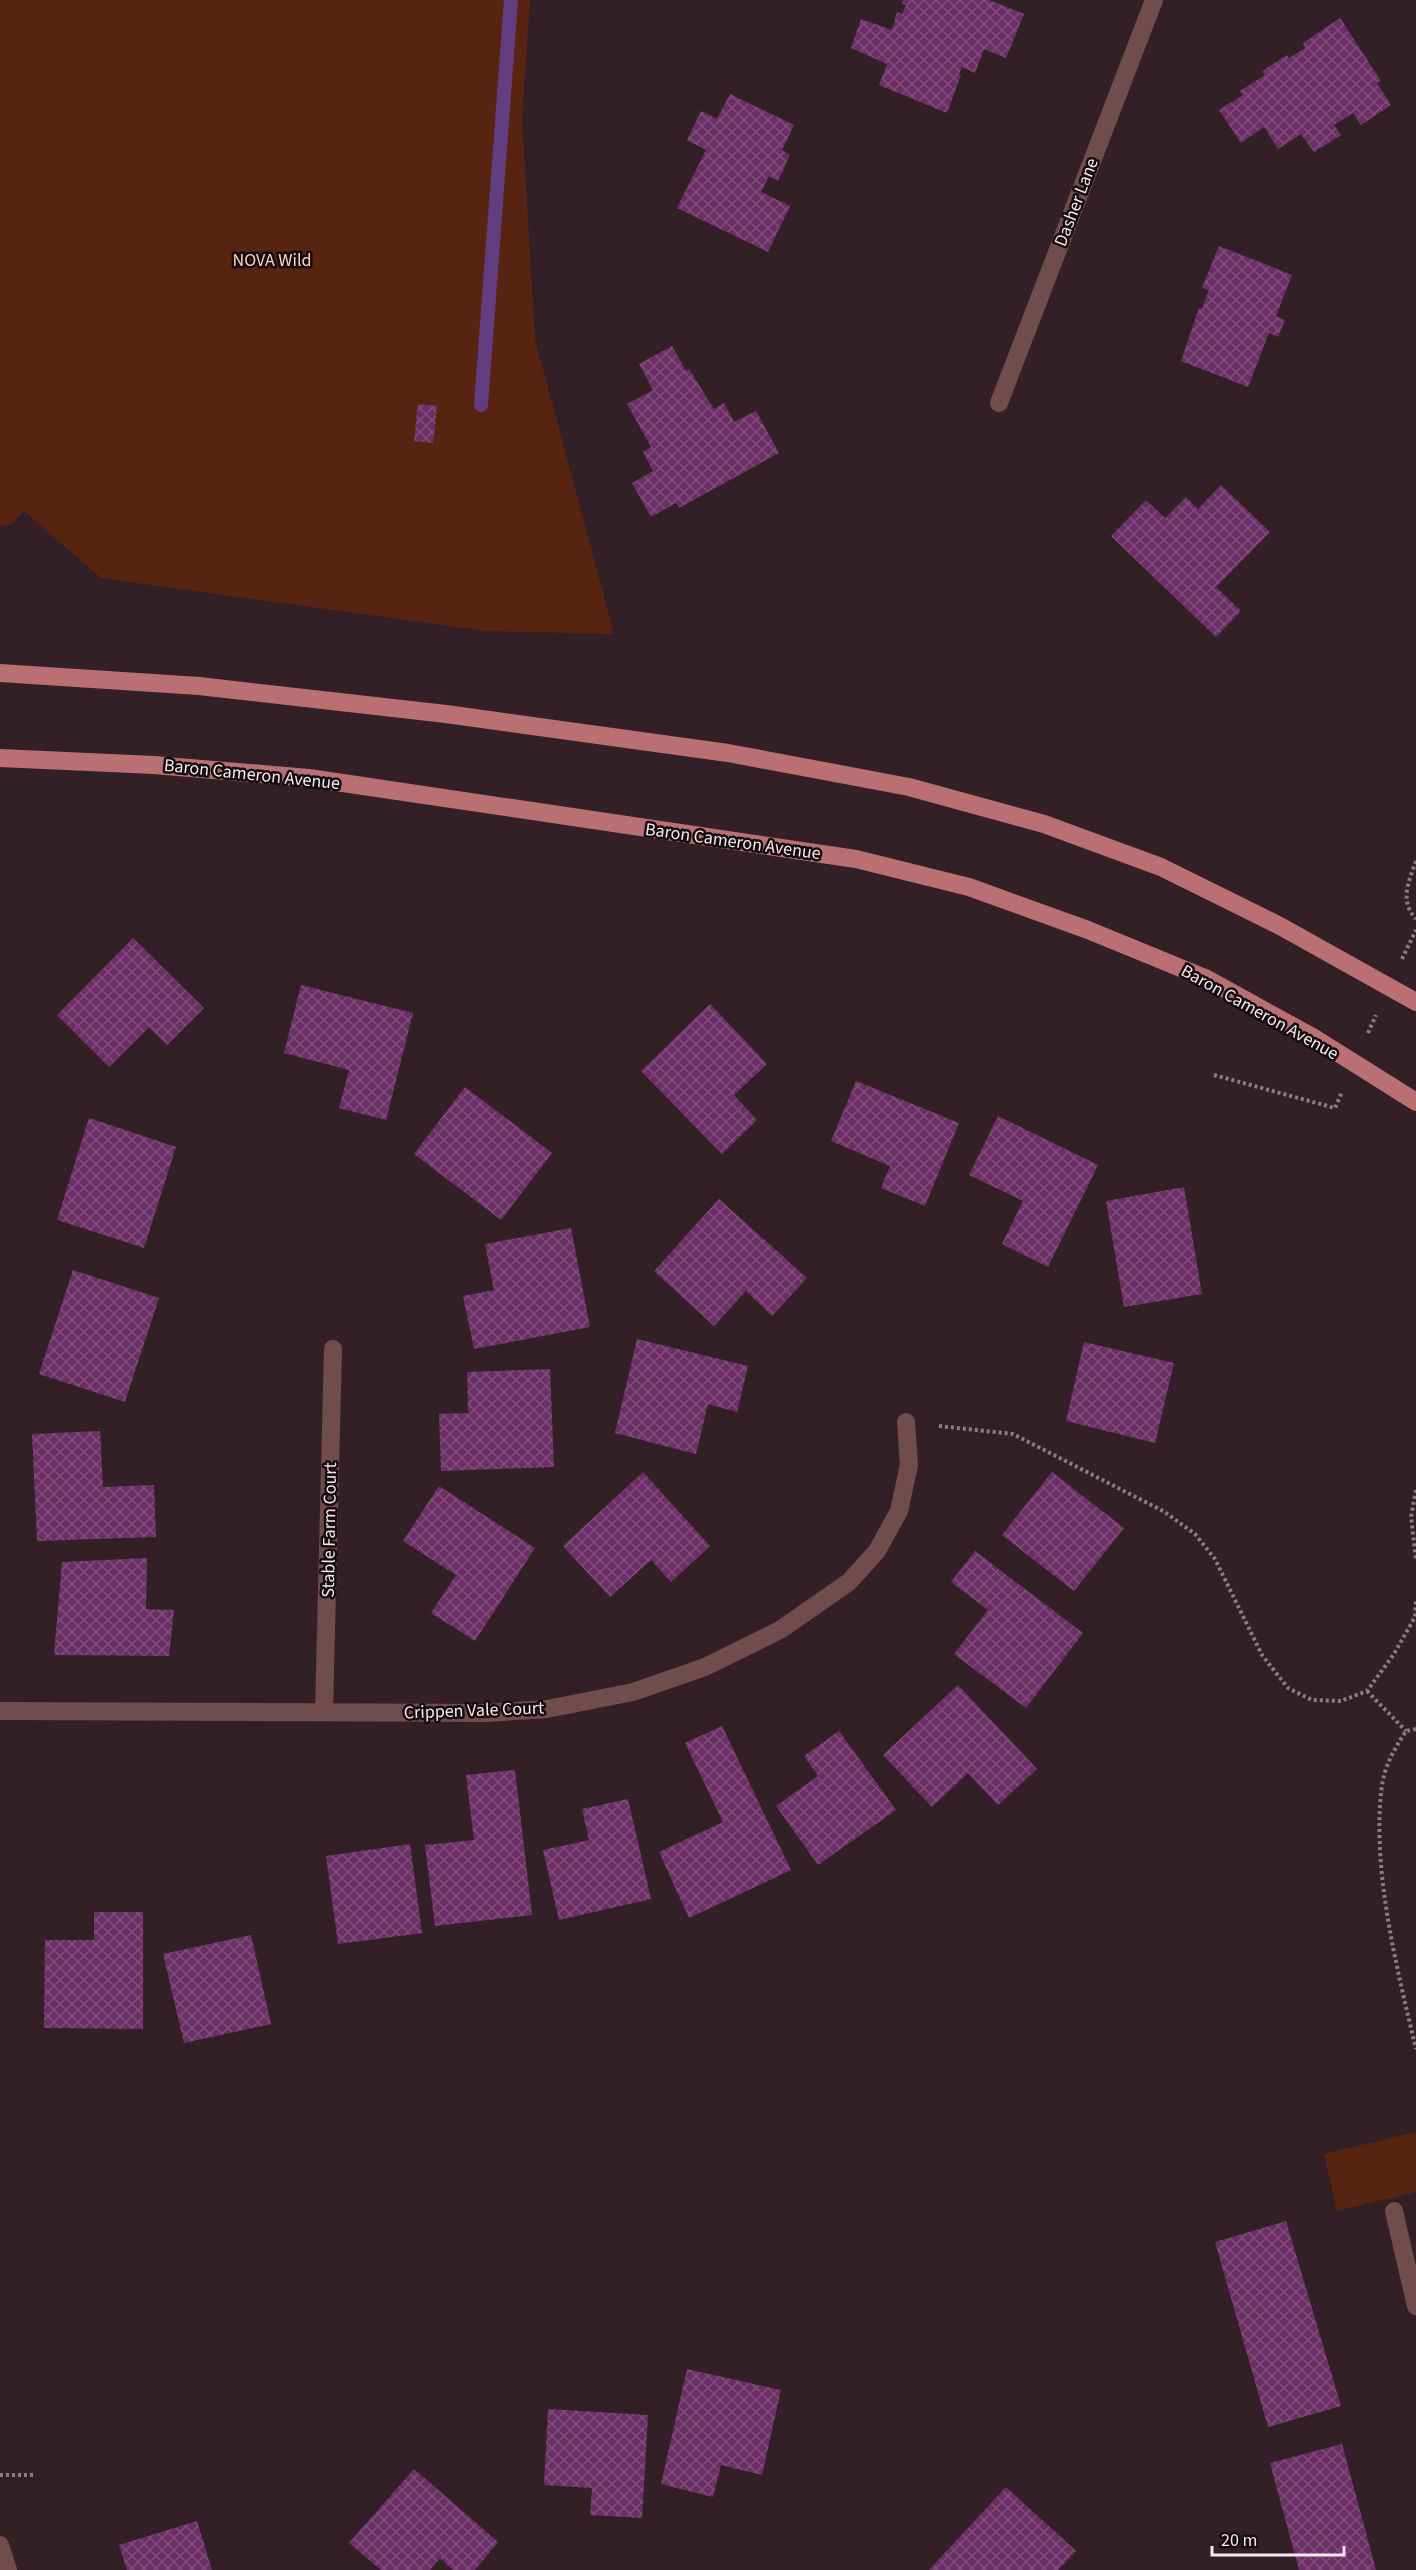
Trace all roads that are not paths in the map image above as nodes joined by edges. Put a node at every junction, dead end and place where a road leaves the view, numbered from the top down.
1 (1154, 0) edge
2 (999, 403) dead end
3 (0, 674) edge
4 (0, 758) edge
5 (1416, 1002) edge
6 (1416, 1102) edge
7 (333, 1349) dead end
8 (906, 1422) road end
9 (0, 1711) edge
10 (324, 1712) junction
11 (1394, 2211) dead end
12 (1416, 2306) edge
13 (0, 2545) edge
14 (8, 2570) edge

1 - 2 street, Dasher Lane
3 - 5 main road
4 - 6 main road, Baron Cameron Avenue
7 - 10 street, Stable Farm Court
8 - 10 street, Crippen Vale Court
9 - 10 street, Crippen Vale Court
11 - 12 street
13 - 14 street

